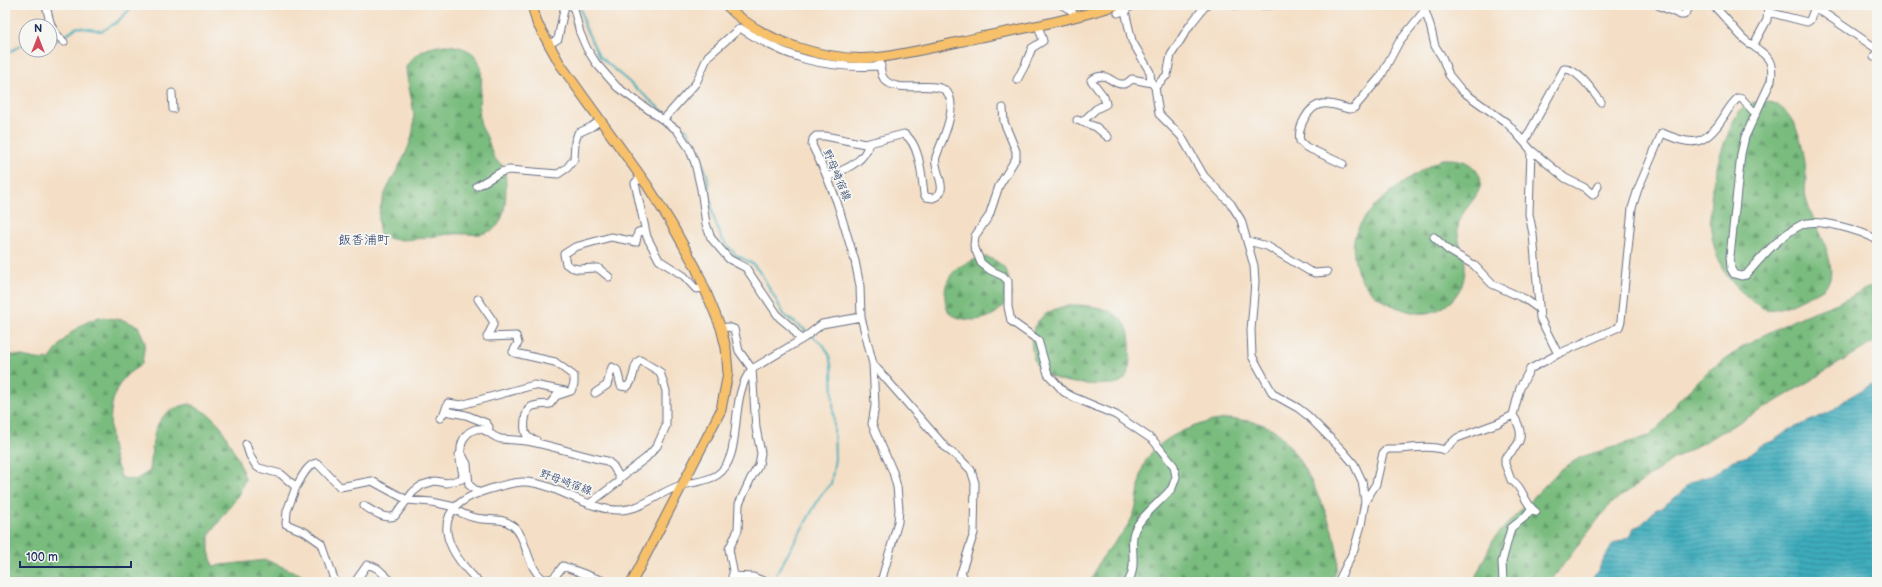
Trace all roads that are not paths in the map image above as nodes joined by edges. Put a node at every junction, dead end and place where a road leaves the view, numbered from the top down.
1 (46, 5) edge
2 (532, 5) edge
3 (565, 5) edge
4 (574, 5) edge
5 (726, 5) edge
6 (1062, 5) edge
7 (1135, 5) edge
8 (1206, 5) edge
9 (1234, 5) edge
10 (1271, 5) edge
11 (1658, 5) edge
12 (1691, 5) edge
13 (1713, 5) edge
14 (1424, 7) edge
15 (1096, 8) edge
16 (1768, 8) edge
17 (1120, 10) edge
18 (1075, 17) junction
19 (1038, 25) junction
20 (61, 39) dead end
21 (548, 45) junction
22 (1753, 46) junction
23 (1877, 49) edge
24 (880, 61) junction
25 (1017, 80) dead end
26 (1153, 85) junction
27 (172, 93) dead end
28 (1601, 102) dead end
29 (1003, 108) dead end
30 (174, 109) dead end
31 (1755, 113) junction
32 (664, 119) junction
33 (600, 120) junction
34 (1108, 137) dead end
35 (1524, 142) junction
36 (869, 143) junction
37 (1531, 150) junction
38 (1343, 164) dead end
39 (641, 177) junction
40 (827, 177) junction
41 (476, 186) dead end
42 (1598, 186) dead end
43 (645, 230) junction
44 (1434, 237) dead end
45 (1877, 240) edge
46 (1248, 241) junction
47 (1327, 272) dead end
48 (609, 277) dead end
49 (704, 288) junction
50 (478, 299) dead end
51 (1539, 309) junction
52 (862, 317) junction
53 (721, 328) junction
54 (803, 339) junction
55 (1558, 354) junction
56 (873, 364) junction
57 (752, 369) junction
58 (566, 392) junction
59 (595, 393) dead end
60 (445, 411) junction
61 (1513, 415) junction
62 (440, 418) dead end
63 (488, 432) junction
64 (246, 444) dead end
65 (562, 449) junction
66 (461, 453) junction
67 (620, 478) junction
68 (683, 484) junction
69 (296, 487) junction
70 (479, 493) junction
71 (407, 500) junction
72 (1365, 501) junction
73 (589, 504) junction
74 (364, 506) dead end
75 (454, 508) junction
76 (961, 572) junction
77 (335, 582) edge
78 (355, 582) edge
79 (394, 582) edge
80 (479, 582) edge
81 (606, 582) edge
82 (632, 582) edge
83 (766, 582) edge
84 (881, 582) edge
85 (958, 582) edge
86 (966, 582) edge
87 (1128, 582) edge
88 (1338, 582) edge
89 (1503, 582) edge

1 - 20 street
2 - 21 main road
3 - 21 street
4 - 32 street
5 - 24 main road
6 - 18 street
7 - 17 street
8 - 26 street
9 - 10 street
11 - 12 street
13 - 22 street
14 - 35 street
14 - 38 street
15 - 17 main road
15 - 18 main road
16 - 22 street
16 - 23 street
17 - 26 street
18 - 19 main road
19 - 24 main road
19 - 25 street
21 - 33 main road
22 - 31 street
24 - 32 street
24 - 36 street, 野母崎宿線
26 - 34 street
26 - 46 street
27 - 30 street
28 - 35 street
29 - 87 street
31 - 45 street
31 - 55 street
32 - 54 street
33 - 39 main road
33 - 41 street
35 - 37 street
36 - 40 street
36 - 40 street, 野母崎宿線
37 - 42 street
37 - 51 street
39 - 43 street
39 - 49 main road
40 - 52 street, 野母崎宿線
43 - 48 street
43 - 49 street
44 - 51 street
46 - 47 street
46 - 72 street
49 - 53 main road
50 - 58 street
51 - 55 street
52 - 54 street, 野母崎宿線
52 - 56 street
53 - 57 street
53 - 68 main road
54 - 57 street, 野母崎宿線
55 - 61 street
56 - 76 street
56 - 84 street
57 - 68 street, 野母崎宿線
57 - 83 street
58 - 60 street
58 - 65 street
59 - 67 street
60 - 62 street
60 - 63 street
61 - 72 street
61 - 89 street
63 - 65 street
63 - 66 street
64 - 69 street
65 - 67 street
66 - 70 street
66 - 71 street
67 - 73 street
68 - 73 street, 野母崎宿線
68 - 82 main road
69 - 71 street
69 - 77 street
70 - 73 street, 野母崎宿線
70 - 75 street, 野母崎宿線
71 - 74 street
71 - 75 street
72 - 88 street
75 - 80 street
75 - 81 street
76 - 85 street
76 - 86 street
78 - 79 street

